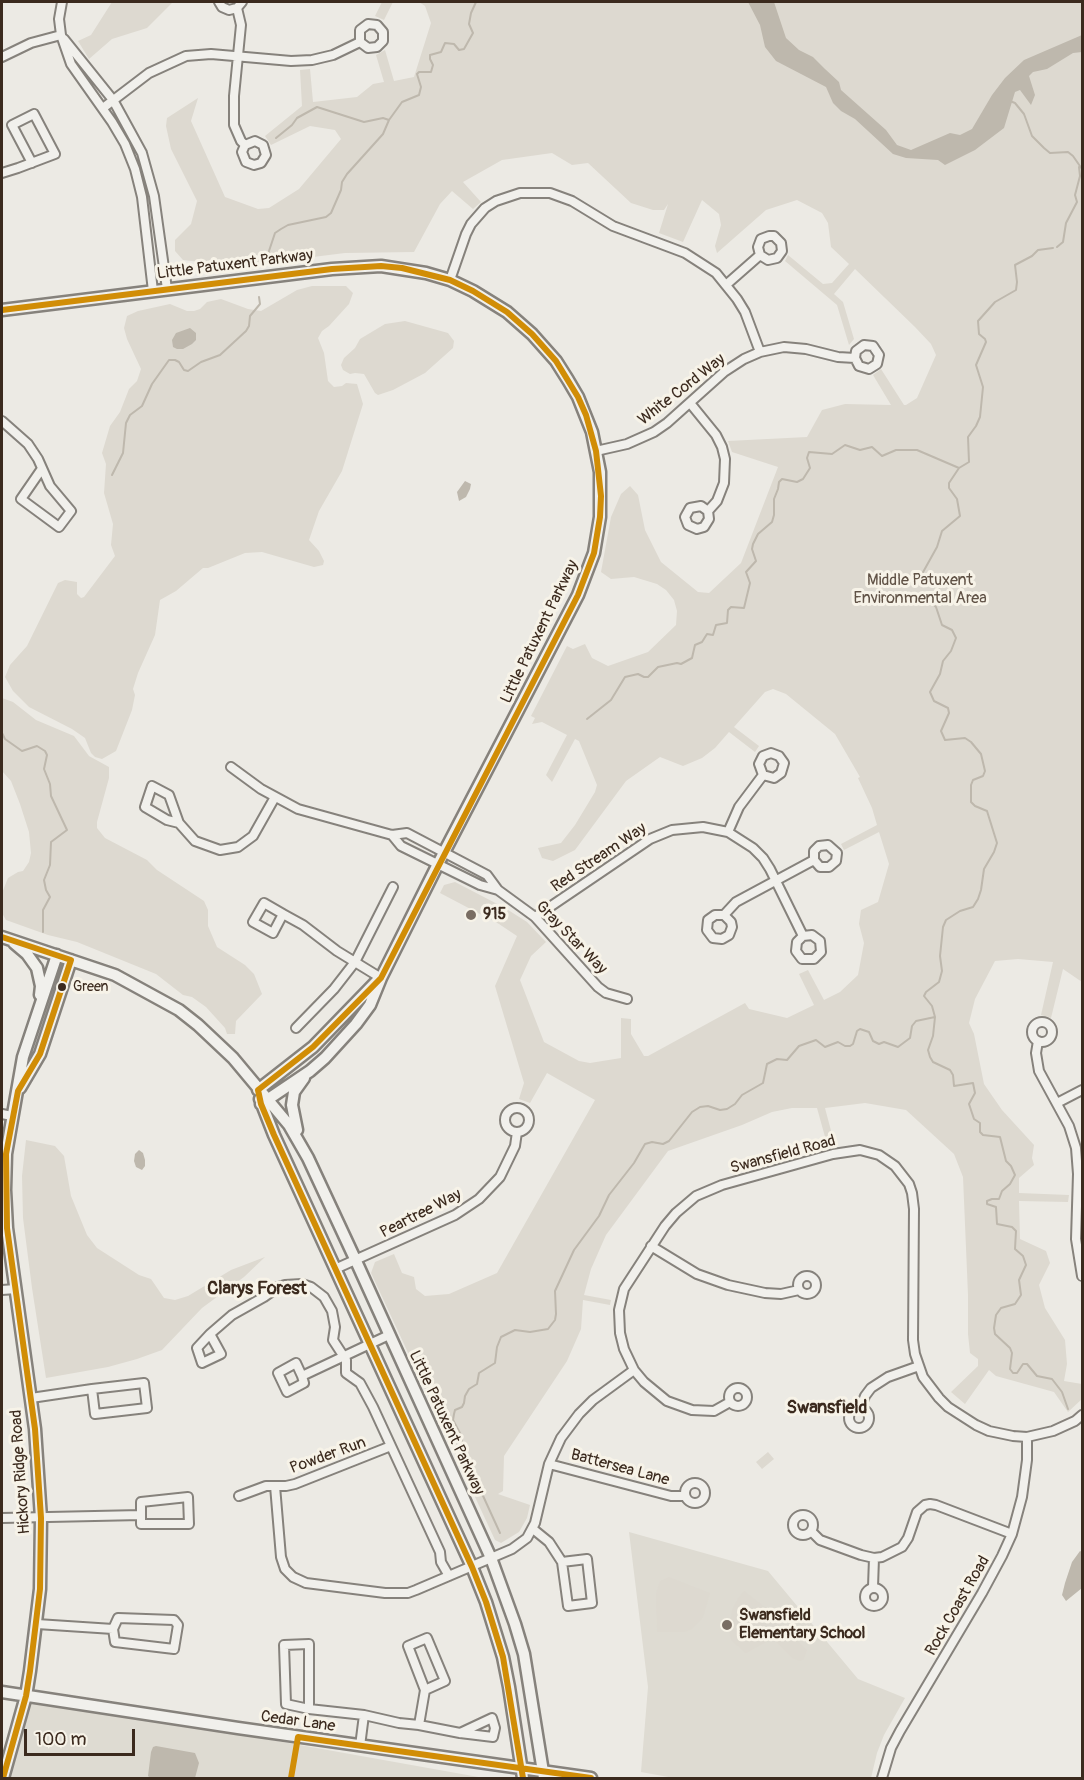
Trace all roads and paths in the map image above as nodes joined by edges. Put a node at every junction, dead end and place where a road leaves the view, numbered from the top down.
1 (62, 2) edge
2 (219, 2) edge
3 (240, 5) edge
4 (61, 35) junction
5 (360, 42) dead end
6 (237, 56) junction
7 (2, 57) edge
8 (113, 100) junction
9 (103, 108) junction
10 (245, 145) dead end
11 (32, 163) junction
12 (2, 173) edge
13 (759, 255) dead end
14 (450, 280) junction
15 (727, 284) junction
16 (167, 289) junction
17 (153, 291) junction
18 (2, 310) edge
19 (760, 352) junction
20 (855, 358) dead end
21 (690, 403) junction
22 (2, 421) edge
23 (596, 452) junction
24 (41, 470) junction
25 (708, 511) dead end
26 (231, 767) dead end
27 (763, 775) dead end
28 (275, 797) junction
29 (179, 824) junction
30 (728, 832) junction
31 (392, 835) junction
32 (445, 852) junction
33 (814, 860) dead end
34 (438, 864) junction
35 (776, 881) junction
36 (393, 887) dead end
37 (498, 890) junction
38 (283, 914) dead end
39 (724, 915) dead end
40 (535, 917) junction
41 (803, 936) dead end
42 (5, 938) edge
43 (57, 955) junction
44 (71, 960) junction
45 (355, 962) junction
46 (381, 978) junction
47 (627, 999) dead end
48 (37, 1014) junction
49 (296, 1028) dead end
50 (1038, 1041) dead end
51 (310, 1071) junction
52 (258, 1090) junction
53 (1083, 1090) edge
54 (18, 1091) junction
55 (265, 1102) junction
56 (1057, 1104) junction
57 (7, 1115) edge
58 (6, 1128) edge
59 (517, 1132) dead end
60 (308, 1158) junction
61 (1080, 1200) edge
62 (3, 1207) edge
63 (651, 1246) junction
64 (356, 1261) junction
65 (335, 1269) junction
66 (1083, 1276) edge
67 (2, 1290) edge
68 (16, 1290) junction
69 (799, 1290) dead end
70 (210, 1334) dead end
71 (389, 1335) junction
72 (370, 1344) junction
73 (344, 1356) junction
74 (919, 1366) junction
75 (634, 1370) junction
76 (302, 1376) dead end
77 (92, 1389) junction
78 (31, 1398) junction
79 (730, 1402) dead end
80 (860, 1408) dead end
81 (1083, 1415) edge
82 (1027, 1437) junction
83 (391, 1446) junction
84 (549, 1464) junction
85 (275, 1486) junction
86 (239, 1496) dead end
87 (685, 1496) dead end
88 (141, 1515) junction
89 (2, 1518) edge
90 (41, 1518) junction
91 (532, 1529) junction
92 (811, 1531) dead end
93 (1012, 1534) junction
94 (491, 1558) junction
95 (874, 1558) junction
96 (562, 1562) junction
97 (472, 1567) junction
98 (449, 1576) junction
99 (873, 1587) dead end
100 (37, 1624) junction
101 (113, 1629) junction
102 (425, 1690) junction
103 (2, 1692) edge
104 (26, 1696) junction
105 (309, 1709) junction
106 (364, 1715) junction
107 (419, 1725) junction
108 (460, 1733) dead end
109 (360, 1746) junction
110 (522, 1774) edge
111 (544, 1775) edge
112 (3, 1779) edge
113 (591, 1779) edge
114 (882, 1779) edge

1 - 4 street
2 - 3 street
3 - 6 street
4 - 7 street
4 - 8 street
4 - 9 street
5 - 6 street
6 - 8 street
6 - 10 street
8 - 9 street
8 - 16 street
9 - 17 street
11 - 11 street
11 - 12 street
13 - 15 street
14 - 15 street
14 - 16 street, Little Patuxent Parkway
14 - 23 street, Little Patuxent Parkway
15 - 19 street
16 - 17 street, Little Patuxent Parkway
17 - 18 street, Little Patuxent Parkway
19 - 20 street, White Cord Way
19 - 21 street, White Cord Way
21 - 23 street, White Cord Way
21 - 25 street
22 - 24 street
23 - 32 street, Little Patuxent Parkway
24 - 24 street
26 - 28 street, Gray Star Way
27 - 30 street
28 - 29 street
28 - 31 street, Gray Star Way
29 - 29 street
30 - 35 street, Red Stream Way
30 - 40 street, Red Stream Way
31 - 32 street, Gray Star Way
31 - 34 street, Gray Star Way
32 - 34 street, Little Patuxent Parkway
32 - 37 street, Gray Star Way
33 - 35 street
34 - 37 street, Gray Star Way
34 - 46 street, Little Patuxent Parkway
35 - 39 street
35 - 41 street, Red Stream Way
36 - 45 street
37 - 40 street, Gray Star Way
38 - 45 street
40 - 47 street, Gray Star Way
42 - 43 street, Little Patuxent Parkway
42 - 48 street
43 - 44 street, Little Patuxent Parkway
43 - 48 street, Hickory Ridge Road
44 - 52 street, Little Patuxent Parkway
44 - 54 street, Hickory Ridge Road
45 - 46 street
45 - 49 street
46 - 51 street, Little Patuxent Parkway
46 - 52 street, Little Patuxent Parkway
48 - 54 street, Hickory Ridge Road
50 - 56 street
51 - 55 street, Little Patuxent Parkway
51 - 60 street
52 - 55 street, Little Patuxent Parkway
53 - 56 street
54 - 57 street, Hickory Ridge Road
55 - 60 street, Little Patuxent Parkway
55 - 65 street, Little Patuxent Parkway
56 - 61 street
57 - 58 street, Hickory Ridge Road
58 - 62 street, Hickory Ridge Road
59 - 64 street, Peartree Way
60 - 64 street, Little Patuxent Parkway
61 - 66 street
62 - 68 street, Hickory Ridge Road
63 - 69 street
63 - 74 street, Swansfield Road
63 - 75 street, Swansfield Road
64 - 65 street, Peartree Way
64 - 71 street, Little Patuxent Parkway
65 - 72 street, Little Patuxent Parkway
67 - 68 street
68 - 78 street, Hickory Ridge Road
70 - 73 street
71 - 72 street
71 - 94 street, Little Patuxent Parkway
72 - 73 street
72 - 97 street, Little Patuxent Parkway
73 - 76 street
73 - 83 street
74 - 80 street
74 - 82 street, Swansfield Road
75 - 79 street, Swansfield Road
75 - 84 street
77 - 77 street
77 - 78 street
78 - 90 street, Hickory Ridge Road
81 - 82 street, Swansfield Road
82 - 93 street, Rock Coast Road
83 - 85 street, Powder Run
83 - 98 street
84 - 87 street, Battersea Lane
84 - 91 street
85 - 86 street, Powder Run
85 - 98 street
88 - 88 street
88 - 90 street
89 - 90 street
90 - 100 street, Hickory Ridge Road
91 - 94 street
91 - 96 street
92 - 95 street
93 - 95 street
93 - 114 street, Rock Coast Road
94 - 97 street
94 - 111 street, Little Patuxent Parkway
95 - 99 street
96 - 96 street
97 - 98 street
97 - 110 street, Little Patuxent Parkway
100 - 101 street
100 - 104 street, Hickory Ridge Road
101 - 101 street
102 - 102 street
102 - 107 street
103 - 104 street, Cedar Lane
104 - 109 street, Cedar Lane
104 - 112 street, Hickory Ridge Road
105 - 105 street
105 - 106 street
106 - 107 street
106 - 109 street
107 - 108 street
109 - 110 street, Cedar Lane
110 - 111 street, Cedar Lane
111 - 113 street, Cedar Lane

